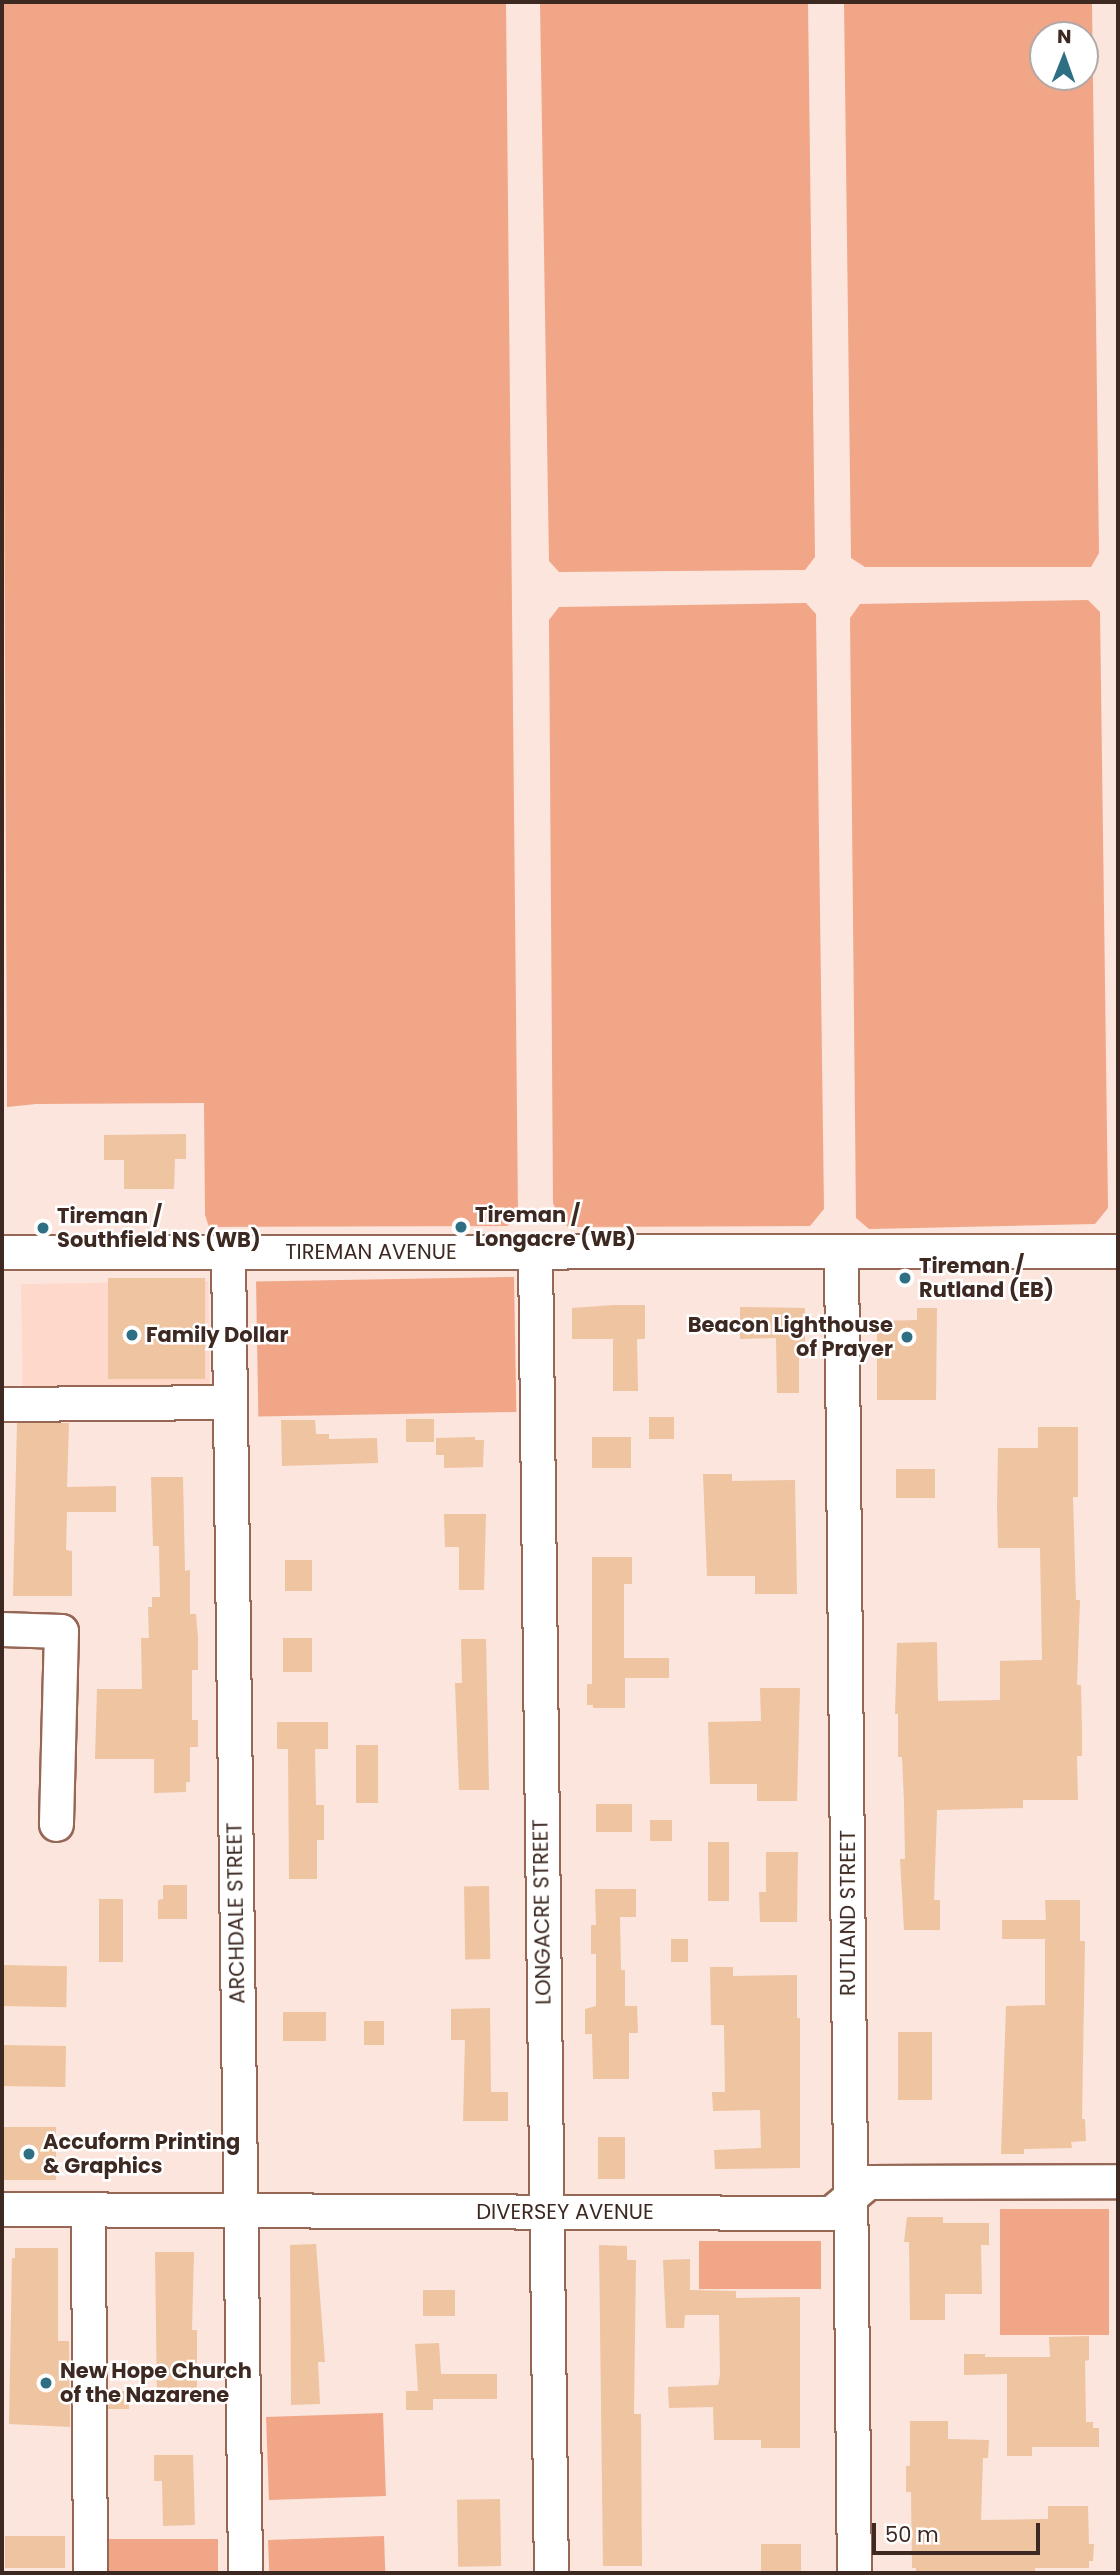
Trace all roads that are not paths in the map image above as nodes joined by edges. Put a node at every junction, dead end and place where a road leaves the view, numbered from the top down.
1 (1118, 1251) edge
2 (2, 1252) edge
3 (228, 1252) junction
4 (535, 1252) junction
5 (841, 1252) junction
6 (230, 1402) junction
7 (2, 1404) edge
8 (2, 1629) edge
9 (57, 1824) dead end
10 (1118, 2181) edge
11 (850, 2197) junction
12 (2, 2209) edge
13 (88, 2210) junction
14 (239, 2212) junction
15 (546, 2213) junction
16 (90, 2573) edge
17 (245, 2573) edge
18 (551, 2573) edge
19 (854, 2573) edge

1 - 5 street, TIREMAN AVENUE
2 - 3 street, TIREMAN AVENUE
3 - 4 street, TIREMAN AVENUE
3 - 6 street, ARCHDALE STREET
4 - 5 street, TIREMAN AVENUE
4 - 15 street, LONGACRE STREET
5 - 11 street, RUTLAND STREET
6 - 7 street
6 - 14 street, ARCHDALE STREET
8 - 9 street
10 - 11 street, DIVERSEY AVENUE
11 - 15 street, DIVERSEY AVENUE
11 - 19 street, RUTLAND STREET
12 - 13 street, DIVERSEY AVENUE
13 - 14 street, DIVERSEY AVENUE
13 - 16 street
14 - 15 street, DIVERSEY AVENUE
14 - 17 street, ARCHDALE STREET
15 - 18 street, LONGACRE STREET

